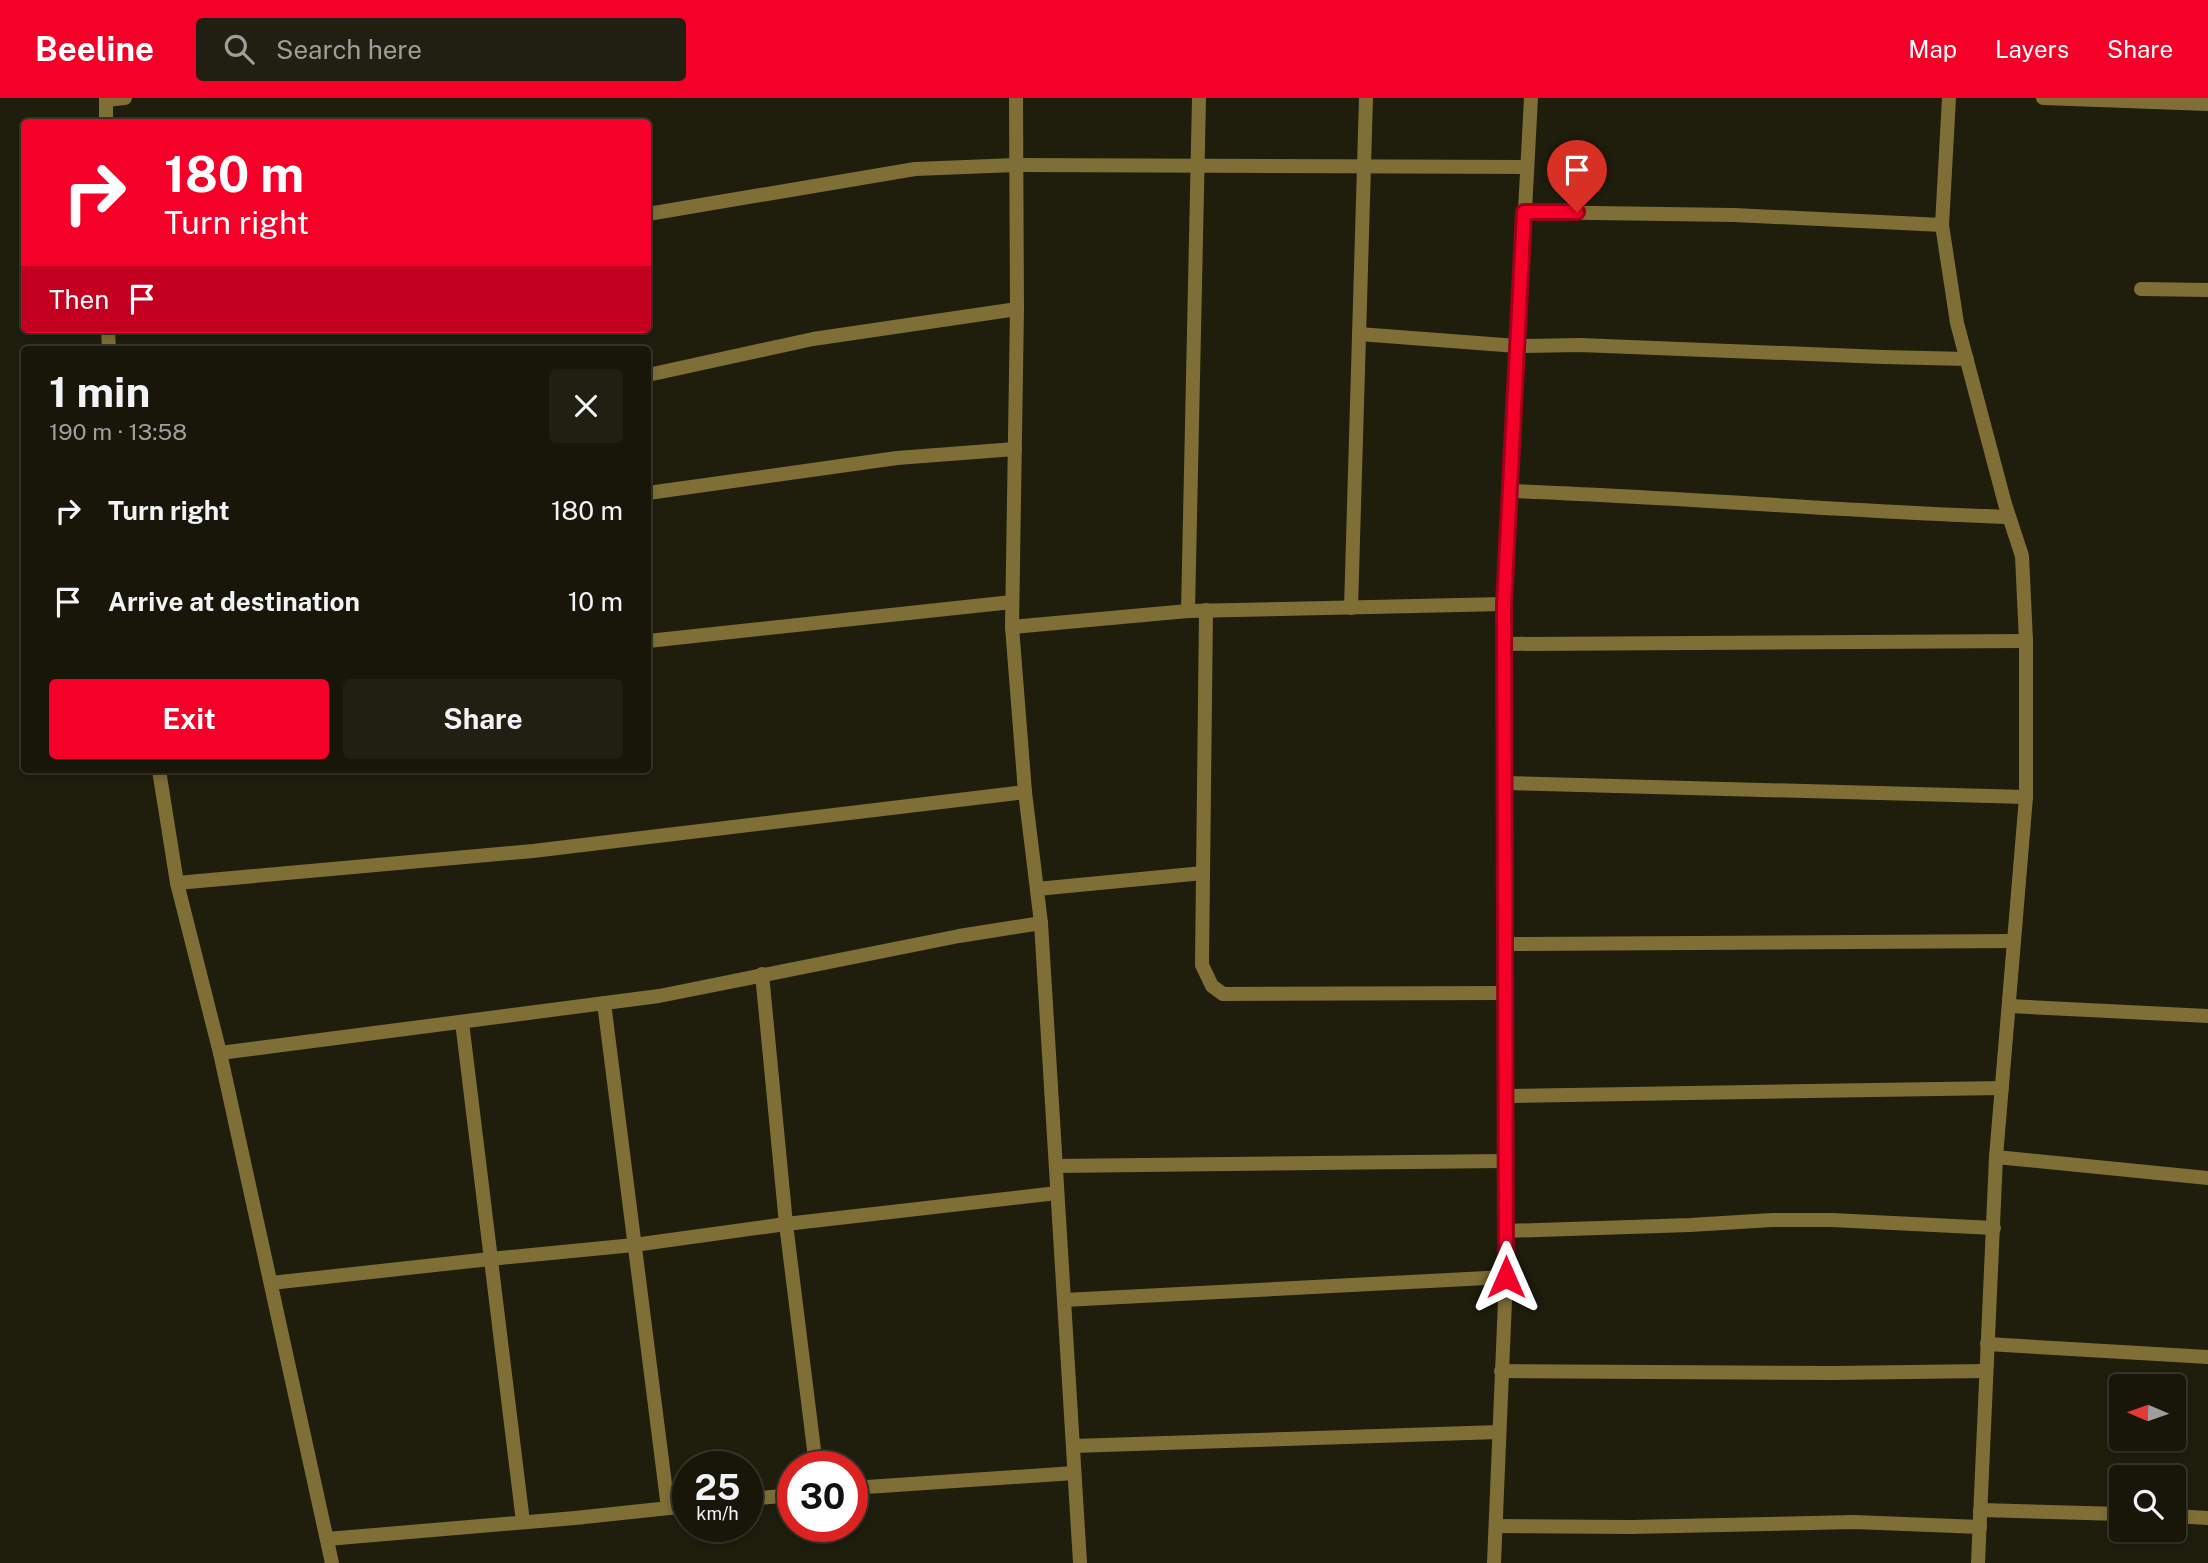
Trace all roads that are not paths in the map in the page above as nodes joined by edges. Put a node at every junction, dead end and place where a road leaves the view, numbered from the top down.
1 (124, 98) edge
2 (1016, 98) edge
3 (1199, 98) edge
4 (1366, 98) edge
5 (1531, 98) edge
6 (1949, 98) edge
7 (2043, 98) edge
8 (106, 99) edge
9 (2159, 100) edge
10 (2208, 104) edge
11 (106, 119) edge
12 (1016, 165) junction
13 (1199, 166) junction
14 (1365, 167) junction
15 (1526, 167) junction
16 (1524, 212) junction
17 (651, 213) edge
18 (1942, 225) junction
19 (2141, 289) dead end
20 (2208, 290) edge
21 (1017, 309) junction
22 (1359, 334) junction
23 (1517, 346) junction
24 (1967, 359) junction
25 (651, 374) edge
26 (1014, 449) junction
27 (1510, 491) junction
28 (651, 493) edge
29 (2008, 517) junction
30 (1012, 602) junction
31 (1504, 604) junction
32 (1351, 608) junction
33 (1206, 610) junction
34 (1188, 611) junction
35 (1012, 627) junction
36 (651, 641) edge
37 (2026, 641) junction
38 (1504, 644) junction
39 (159, 773) edge
40 (1504, 783) junction
41 (1025, 792) junction
42 (2026, 797) junction
43 (1203, 873) junction
44 (177, 883) junction
45 (1037, 889) junction
46 (1041, 923) junction
47 (2014, 941) junction
48 (1505, 944) junction
49 (762, 974) junction
50 (1505, 993) junction
51 (604, 1003) junction
52 (2008, 1006) junction
53 (2208, 1017) edge
54 (463, 1022) junction
55 (220, 1053) junction
56 (2002, 1087) junction
57 (1505, 1096) junction
58 (1996, 1157) junction
59 (1505, 1161) junction
60 (1056, 1166) junction
61 (2208, 1178) edge
62 (1057, 1193) junction
63 (786, 1224) junction
64 (1994, 1227) junction
65 (1505, 1231) junction
66 (634, 1245) junction
67 (490, 1259) junction
68 (1506, 1277) junction
69 (271, 1283) junction
70 (1064, 1300) junction
71 (1987, 1345) junction
72 (2208, 1357) edge
73 (1501, 1371) junction
74 (1986, 1371) junction
75 (1499, 1432) junction
76 (1073, 1446) junction
77 (814, 1451) edge
78 (1074, 1473) junction
79 (868, 1487) edge
80 (668, 1508) junction
81 (672, 1508) edge
82 (1980, 1510) junction
83 (2109, 1514) edge
84 (2186, 1517) edge
85 (2208, 1518) edge
86 (523, 1522) junction
87 (1496, 1526) junction
88 (1980, 1527) junction
89 (327, 1539) junction
90 (332, 1563) edge
91 (1080, 1563) edge
92 (1494, 1563) edge
93 (1978, 1563) edge

1 - 8 street
2 - 12 street
3 - 13 street
4 - 14 street
5 - 15 street
6 - 18 street
7 - 9 street
8 - 11 street
9 - 10 street
12 - 13 street
12 - 17 street
12 - 21 street
13 - 14 street
13 - 34 street
14 - 15 street
14 - 22 street
15 - 16 street
16 - 18 street
16 - 23 street
18 - 24 street
19 - 20 street
21 - 25 street
21 - 26 street
22 - 23 street
22 - 32 street
23 - 24 street
23 - 27 street
24 - 29 street
26 - 28 street
26 - 30 street
27 - 29 street
27 - 31 street
29 - 37 street
30 - 35 street
30 - 36 street
31 - 32 street
31 - 38 street
32 - 33 street
33 - 34 street
33 - 43 street
34 - 35 street
35 - 41 street
37 - 38 street
37 - 42 street
38 - 40 street
39 - 44 street
40 - 42 street
40 - 48 street
41 - 44 street
41 - 45 street
42 - 47 street
43 - 45 street
43 - 50 street
44 - 55 street
45 - 46 street
46 - 49 street
46 - 60 street
47 - 48 street
47 - 52 street
48 - 50 street
49 - 51 street
49 - 63 street
50 - 57 street
51 - 54 street
51 - 66 street
52 - 53 street
52 - 56 street
54 - 55 street
54 - 67 street
55 - 69 street
56 - 57 street
56 - 58 street
57 - 59 street
58 - 61 street
58 - 64 street
59 - 60 street
59 - 65 street
60 - 62 street
62 - 63 street
62 - 70 street
63 - 66 street
63 - 77 street
64 - 65 street
64 - 71 street
65 - 68 street
66 - 67 street
66 - 80 street
67 - 69 street
67 - 86 street
68 - 70 street
68 - 73 street
69 - 89 street
70 - 76 street
71 - 72 street
71 - 74 street
73 - 74 street
73 - 75 street
74 - 82 street
75 - 76 street
75 - 87 street
76 - 78 street
78 - 79 street
78 - 91 street
80 - 81 street
80 - 86 street
82 - 83 street
82 - 88 street
84 - 85 street
86 - 89 street
87 - 88 street
87 - 92 street
88 - 93 street
89 - 90 street

